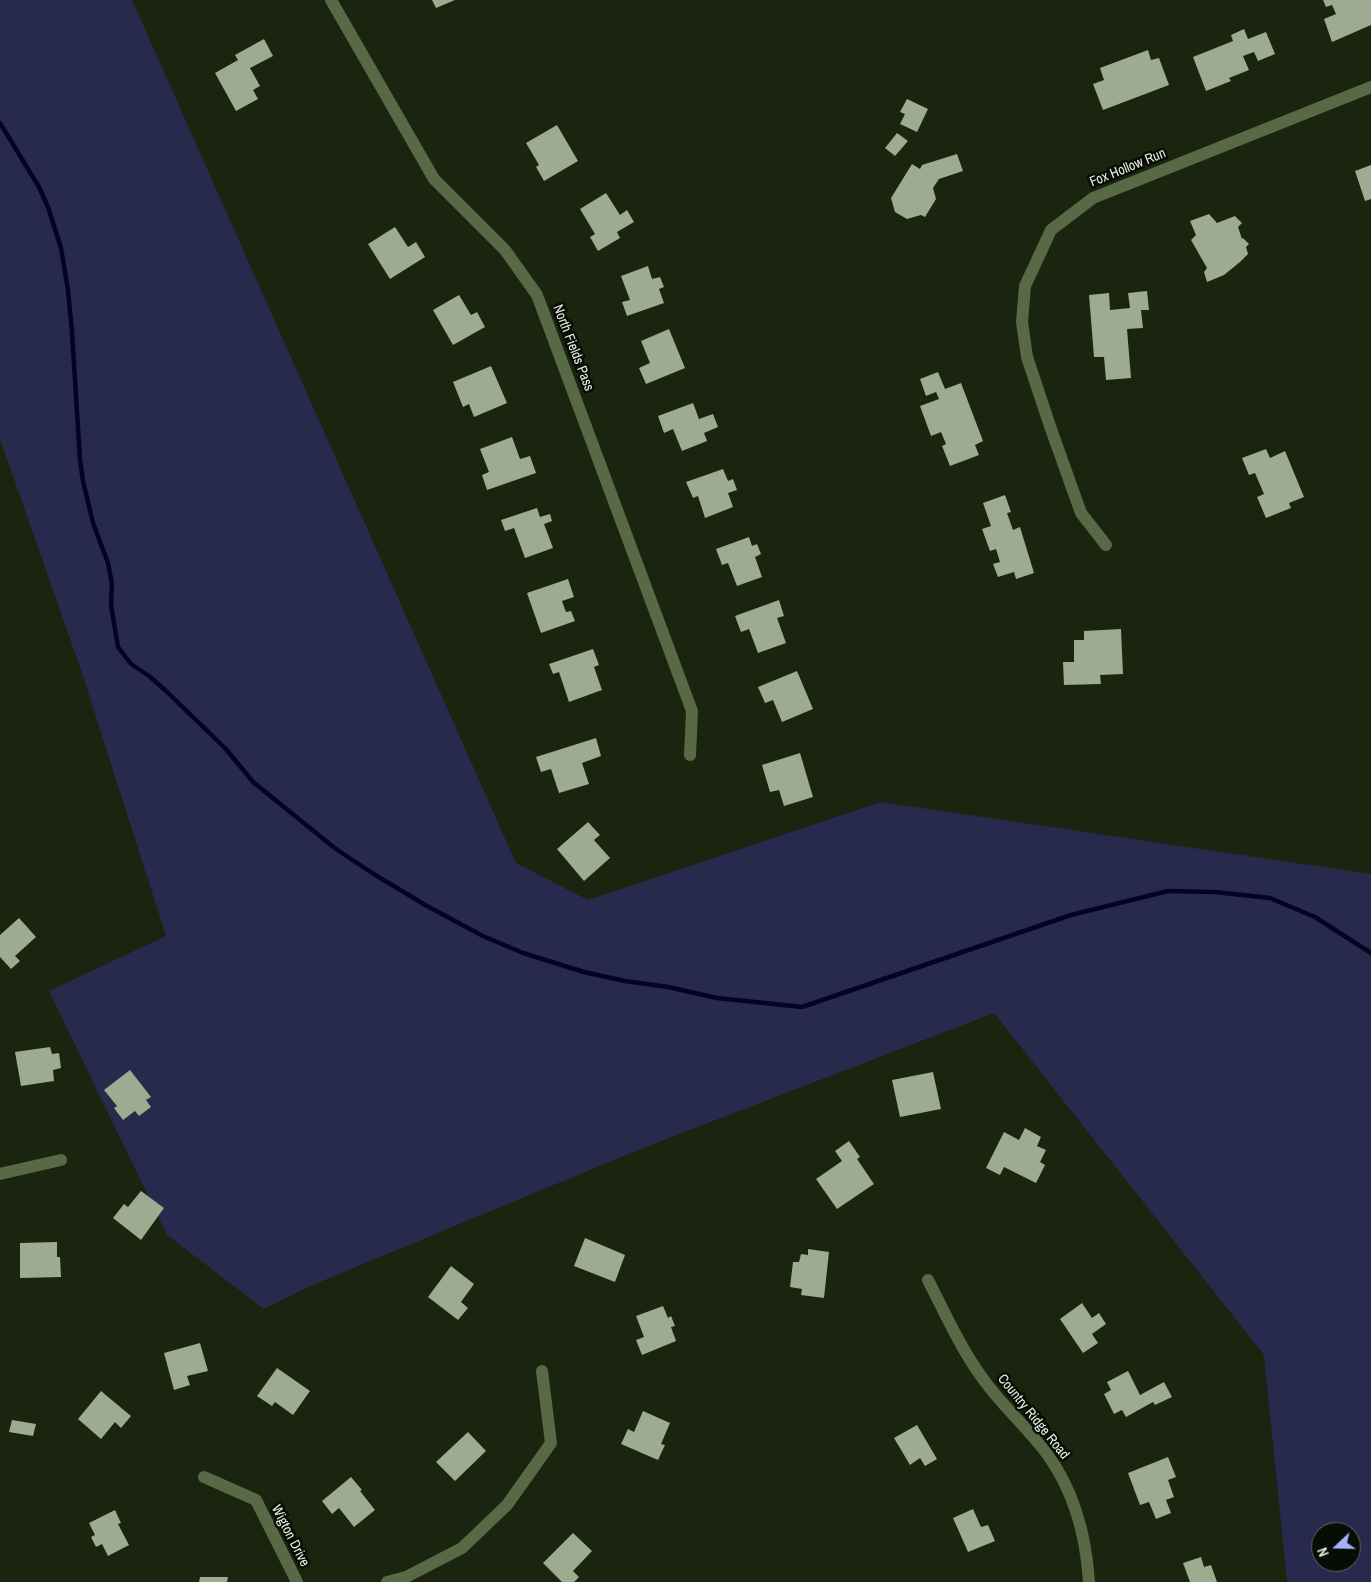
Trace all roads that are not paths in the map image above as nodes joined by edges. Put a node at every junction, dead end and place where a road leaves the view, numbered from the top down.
1 (331, 0) edge
2 (1371, 86) edge
3 (1106, 546) dead end
4 (690, 755) dead end
5 (61, 1160) dead end
6 (0, 1174) edge
7 (928, 1280) dead end
8 (542, 1371) dead end
9 (204, 1477) dead end
10 (296, 1582) edge
11 (387, 1582) edge
12 (1089, 1582) edge

1 - 4 street, North Fields Pass
2 - 3 street, Fox Hollow Run
5 - 6 street
7 - 12 street, Country Ridge Road
8 - 11 street
9 - 10 street, Wigton Drive

